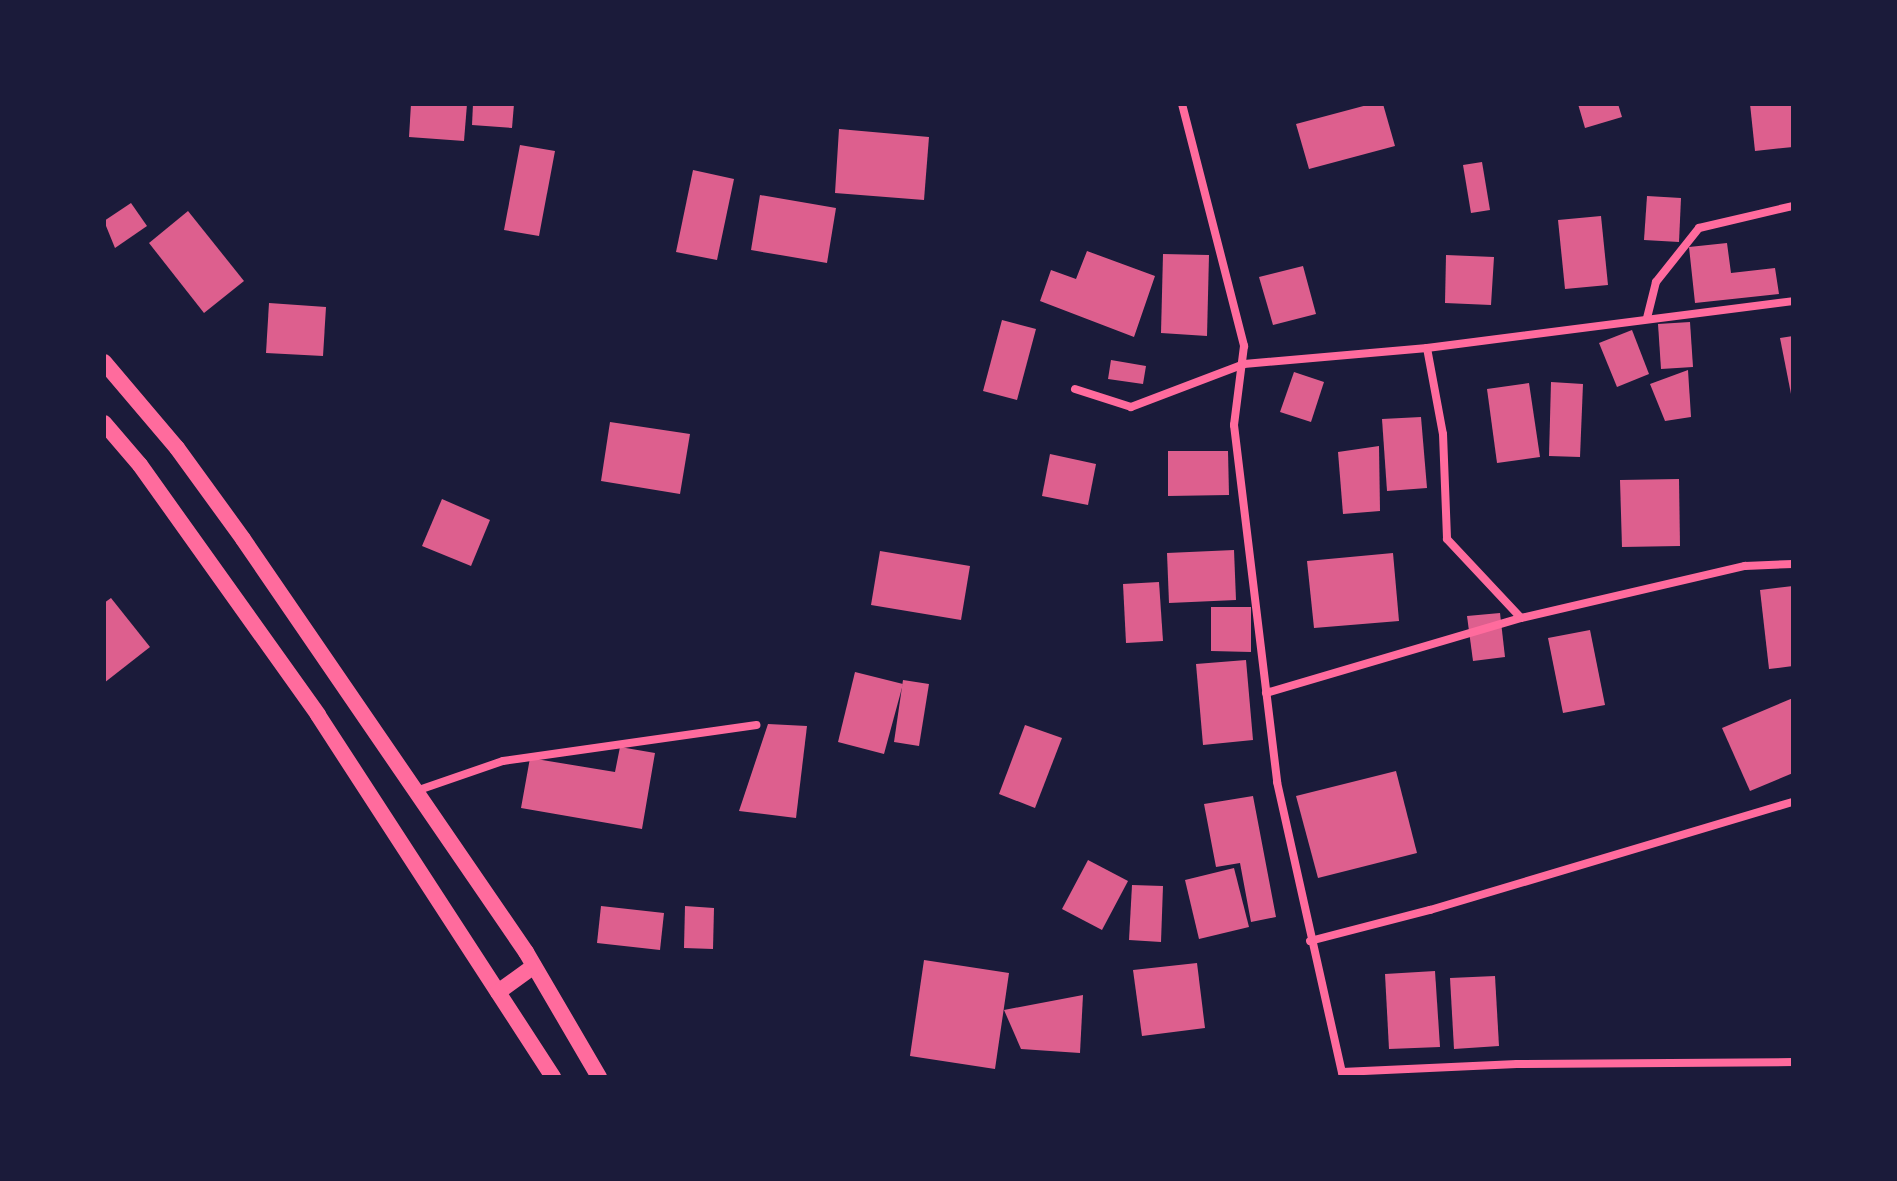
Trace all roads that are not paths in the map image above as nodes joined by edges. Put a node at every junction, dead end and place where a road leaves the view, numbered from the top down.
1 (1182, 104) edge
2 (1793, 206) edge
3 (1793, 301) edge
4 (1647, 318) junction
5 (1427, 348) junction
6 (104, 362) edge
7 (1244, 364) junction
8 (1075, 389) dead end
9 (104, 423) edge
10 (1793, 564) edge
11 (1521, 618) junction
12 (1266, 693) junction
13 (756, 725) dead end
14 (412, 792) junction
15 (1793, 802) edge
16 (1310, 941) junction
17 (534, 966) junction
18 (498, 992) junction
19 (1793, 1062) edge
20 (1342, 1075) edge
21 (553, 1077) edge
22 (599, 1077) edge

1 - 7 street
2 - 4 street
3 - 4 street
4 - 5 street
5 - 7 street
5 - 11 street
6 - 14 main road
7 - 8 street
7 - 12 street
9 - 18 main road
10 - 11 street
11 - 12 street
12 - 16 street
13 - 14 street
14 - 17 main road
15 - 16 street
16 - 20 street
17 - 18 main road
17 - 22 main road
18 - 21 main road
19 - 20 street

